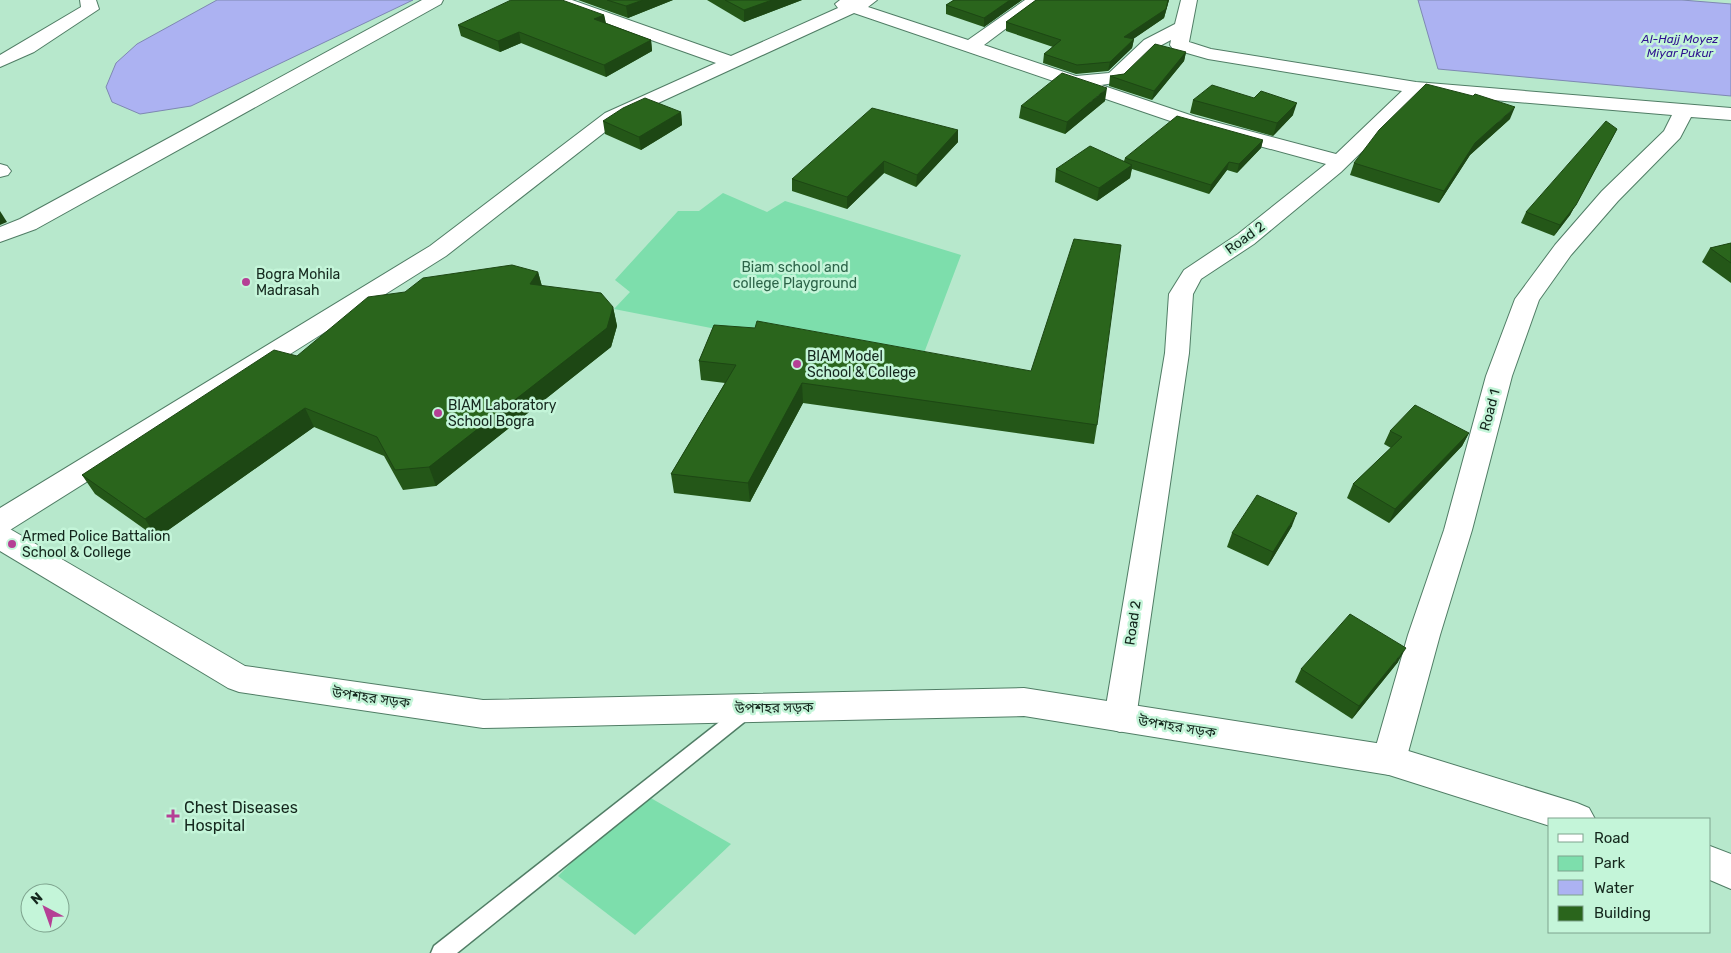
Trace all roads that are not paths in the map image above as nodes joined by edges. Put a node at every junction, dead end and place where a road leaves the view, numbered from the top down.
1 (88, 0) edge
2 (435, 0) edge
3 (556, 0) edge
4 (833, 0) edge
5 (1036, 0) edge
6 (1189, 0) edge
7 (862, 4) edge
8 (1183, 27) junction
9 (971, 46) junction
10 (0, 62) edge
11 (731, 62) junction
12 (1076, 81) junction
13 (1416, 88) junction
14 (1684, 110) junction
15 (1731, 114) edge
16 (1341, 162) junction
17 (0, 235) edge
18 (0, 522) edge
19 (0, 537) edge
20 (748, 709) junction
21 (1120, 718) junction
22 (1389, 760) junction
23 (1574, 818) edge
24 (1711, 863) edge
25 (1731, 872) edge
26 (441, 953) edge

1 - 10 street
2 - 17 street
3 - 11 street
4 - 7 street
5 - 9 street
6 - 8 street
7 - 9 street
7 - 11 street
8 - 12 street
8 - 13 street
9 - 12 street
11 - 18 street
12 - 16 street
13 - 14 street
13 - 16 street, Road 2
14 - 15 street
14 - 22 street, Road 1
16 - 21 street, Road 2
19 - 20 street, উপশহর সড়ক
20 - 21 street, উপশহর সড়ক
20 - 26 lane
21 - 22 street, উপশহর সড়ক
22 - 23 street, উপশহর সড়ক
24 - 25 street

